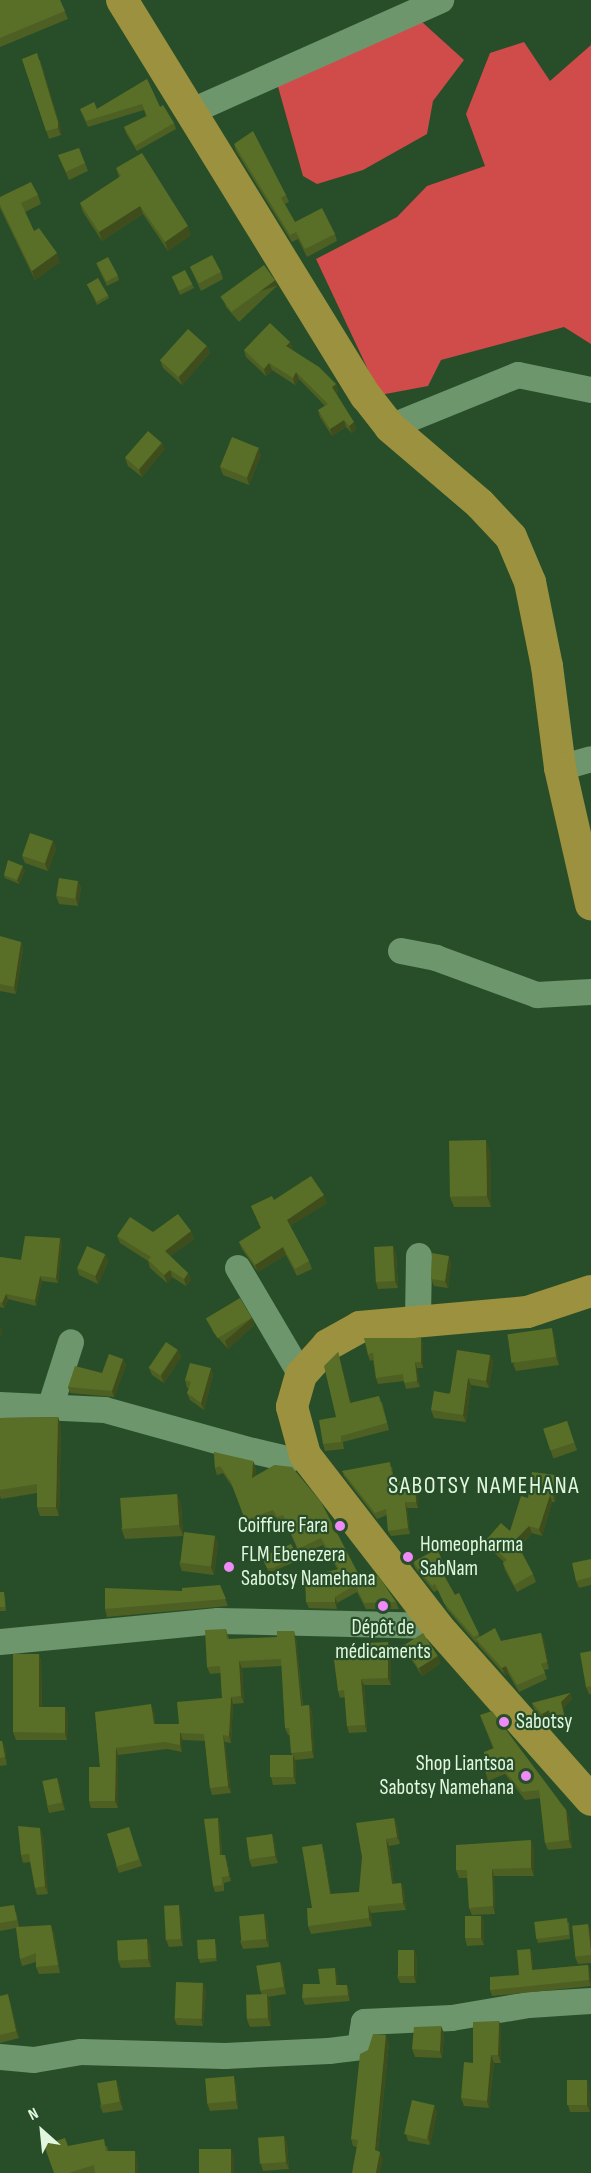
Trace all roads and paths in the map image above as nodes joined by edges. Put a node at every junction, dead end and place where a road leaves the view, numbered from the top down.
1 (122, 0) edge
2 (441, 0) edge
3 (189, 112) junction
4 (591, 390) edge
5 (390, 427) junction
6 (591, 759) edge
7 (560, 768) junction
8 (591, 905) edge
9 (401, 951) dead end
10 (591, 992) edge
11 (419, 1256) dead end
12 (238, 1268) dead end
13 (591, 1291) edge
14 (418, 1319) junction
15 (71, 1342) dead end
16 (301, 1375) junction
17 (0, 1405) edge
18 (50, 1408) junction
19 (305, 1455) junction
20 (437, 1626) junction
21 (0, 1642) edge
22 (591, 1800) edge
23 (591, 2001) edge
24 (0, 2057) edge

1 - 3 main road
2 - 3 street
3 - 5 main road
4 - 5 street
5 - 7 main road
6 - 7 street
7 - 8 main road
9 - 10 street
11 - 14 street
12 - 16 street
13 - 14 main road
14 - 16 main road
15 - 18 street
16 - 19 main road
17 - 18 street
18 - 19 street
19 - 20 main road
20 - 21 street
20 - 22 main road
23 - 24 street

